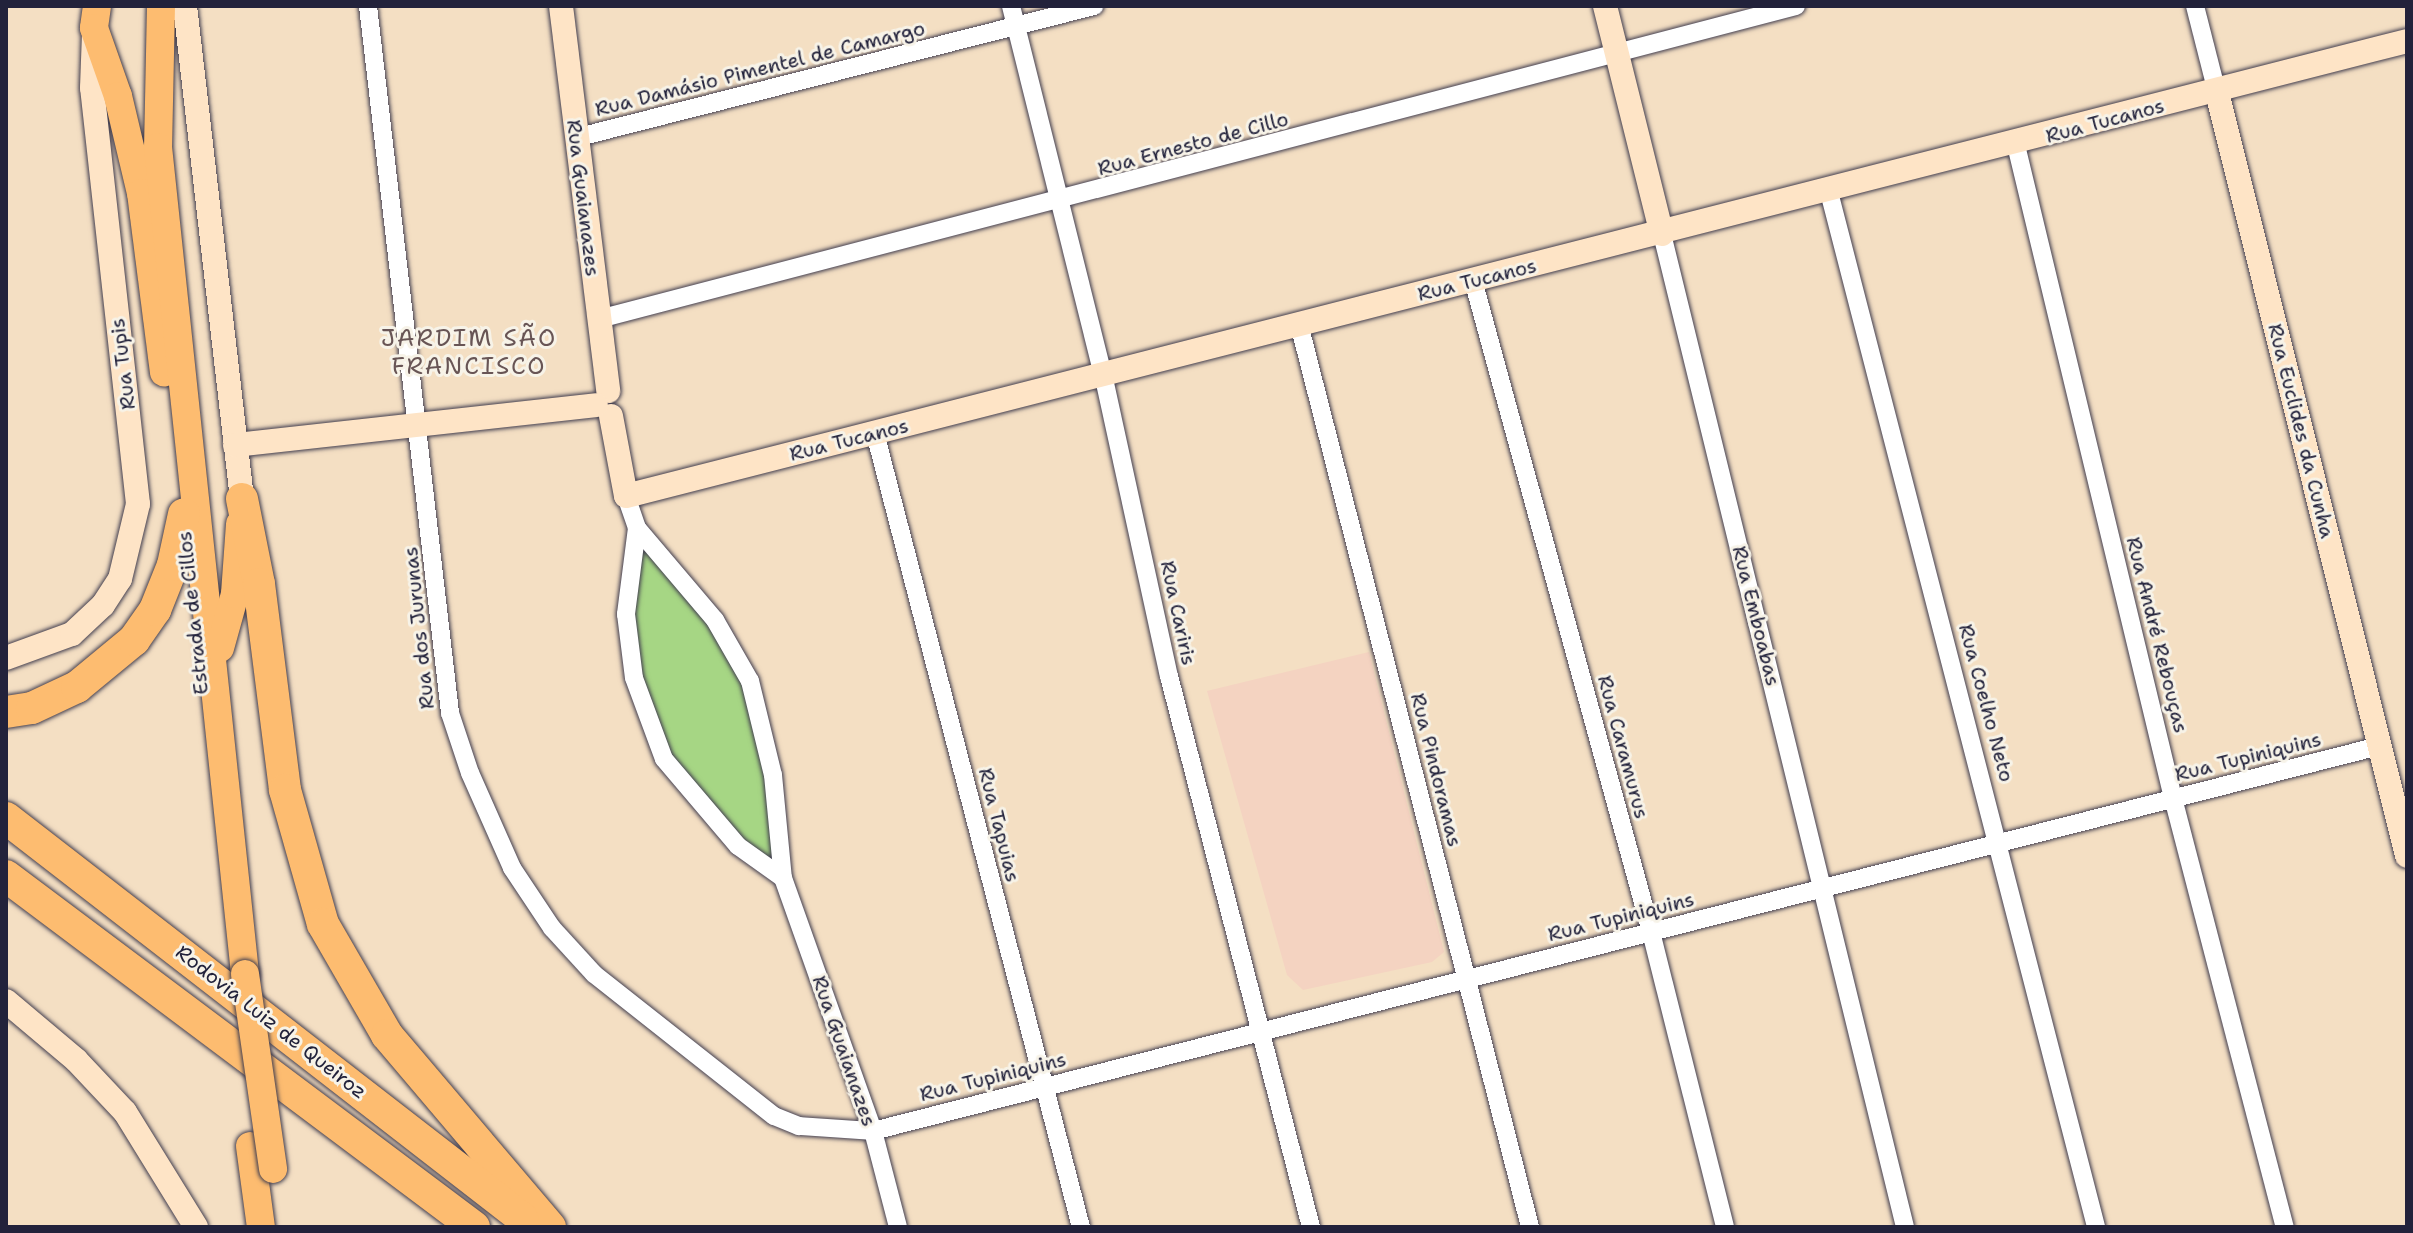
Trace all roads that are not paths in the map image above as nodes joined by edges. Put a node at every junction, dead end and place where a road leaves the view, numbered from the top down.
1 (161, 6) edge
2 (185, 6) edge
3 (368, 6) edge
4 (561, 6) edge
5 (1011, 6) edge
6 (1094, 6) edge
7 (1605, 6) edge
8 (1796, 6) edge
9 (2195, 6) edge
10 (92, 13) edge
11 (1017, 26) junction
12 (2407, 41) edge
13 (1617, 53) junction
14 (2217, 92) junction
15 (575, 138) junction
16 (2016, 145) junction
17 (1829, 192) junction
18 (1062, 202) junction
19 (1662, 234) junction
20 (1473, 280) junction
21 (599, 319) junction
22 (1299, 324) junction
23 (1103, 374) junction
24 (605, 404) junction
25 (420, 425) junction
26 (875, 433) junction
27 (235, 445) junction
28 (626, 496) junction
29 (242, 499) junction
30 (184, 514) junction
31 (637, 528) junction
32 (6, 658) edge
33 (216, 664) junction
34 (6, 712) edge
35 (2379, 746) junction
36 (2173, 798) junction
37 (6, 818) edge
38 (2000, 843) junction
39 (2407, 856) edge
40 (6, 876) edge
41 (783, 878) junction
42 (1822, 889) junction
43 (1651, 932) junction
44 (237, 970) junction
45 (1467, 979) junction
46 (6, 1001) edge
47 (1263, 1032) junction
48 (291, 1087) junction
49 (1044, 1087) junction
50 (873, 1131) junction
51 (196, 1227) edge
52 (261, 1227) edge
53 (280, 1227) edge
54 (449, 1227) edge
55 (474, 1227) edge
56 (534, 1227) edge
57 (550, 1227) edge
58 (898, 1227) edge
59 (1081, 1227) edge
60 (1311, 1227) edge
61 (1530, 1227) edge
62 (1725, 1227) edge
63 (1905, 1227) edge
64 (2096, 1227) edge
65 (2285, 1227) edge

1 - 33 main road, Estrada de Cillos
2 - 27 street
3 - 25 street, Rua dos Jurunas
4 - 15 street, Rua Guaianazes
5 - 11 street, Rua Cariris
6 - 11 street, Rua Damásio Pimentel de Camargo
7 - 13 street, Rua Emboabas
8 - 13 street, Rua Ernesto de Cillo
9 - 14 street, Rua Euclides da Cunha
10 - 30 main road, Estrada de Cillos
10 - 32 street, Rua Tupis
11 - 15 street, Rua Damásio Pimentel de Camargo
11 - 18 street, Rua Cariris
12 - 14 street, Rua Tucanos
13 - 18 street, Rua Ernesto de Cillo
13 - 19 street, Rua Emboabas
14 - 16 street, Rua Tucanos
14 - 35 street, Rua Euclides da Cunha
15 - 21 street, Rua Guaianazes
16 - 17 street, Rua Tucanos
16 - 36 street, Rua André Rebouças
17 - 19 street, Rua Tucanos
17 - 38 street, Rua Coelho Neto
18 - 21 street, Rua Ernesto de Cillo
18 - 23 street, Rua Cariris
19 - 20 street, Rua Tucanos
19 - 42 street, Rua Emboabas
20 - 22 street, Rua Tucanos
20 - 43 street, Rua Caramurus
21 - 24 street, Rua Guaianazes
22 - 23 street, Rua Tucanos
22 - 45 street, Rua Pindoramas
23 - 26 street, Rua Tucanos
23 - 47 street, Rua Cariris
24 - 25 street
24 - 28 street
25 - 27 street
25 - 50 street, Rua dos Jurunas
26 - 28 street, Rua Tucanos
26 - 49 street, Rua Tapuias
27 - 29 street
28 - 31 street, Rua Guaianazes
29 - 33 main road
29 - 57 highway
30 - 34 highway
30 - 44 main road, Estrada de Cillos
31 - 41 street, Rua Guaianazes
31 - 41 street, Rua Guaianazes
33 - 44 main road, Estrada de Cillos
35 - 36 street, Rua Tupiniquins
35 - 39 street, Rua Euclides da Cunha
36 - 38 street, Rua Tupiniquins
36 - 65 street, Rua André Rebouças
37 - 56 highway, Rodovia Luiz de Queiroz
38 - 42 street, Rua Tupiniquins
38 - 64 street, Rua Coelho Neto
40 - 48 highway, Rodovia Luiz de Queiroz
41 - 50 street, Rua Guaianazes
42 - 43 street, Rua Tupiniquins
42 - 63 street, Rua Emboabas
43 - 45 street, Rua Tupiniquins
43 - 62 street, Rua Caramurus
44 - 52 main road, Estrada de Cillos
44 - 53 main road, Estrada de Cillos, bridge
45 - 47 street, Rua Tupiniquins
45 - 61 street, Rua Pindoramas
46 - 51 street
47 - 49 street, Rua Tupiniquins
47 - 60 street, Rua Cariris
48 - 54 highway
48 - 55 highway, Rodovia Luiz de Queiroz
49 - 50 street, Rua Tupiniquins
49 - 59 street, Rua Tapuias
50 - 58 street, Rua Guaianazes

